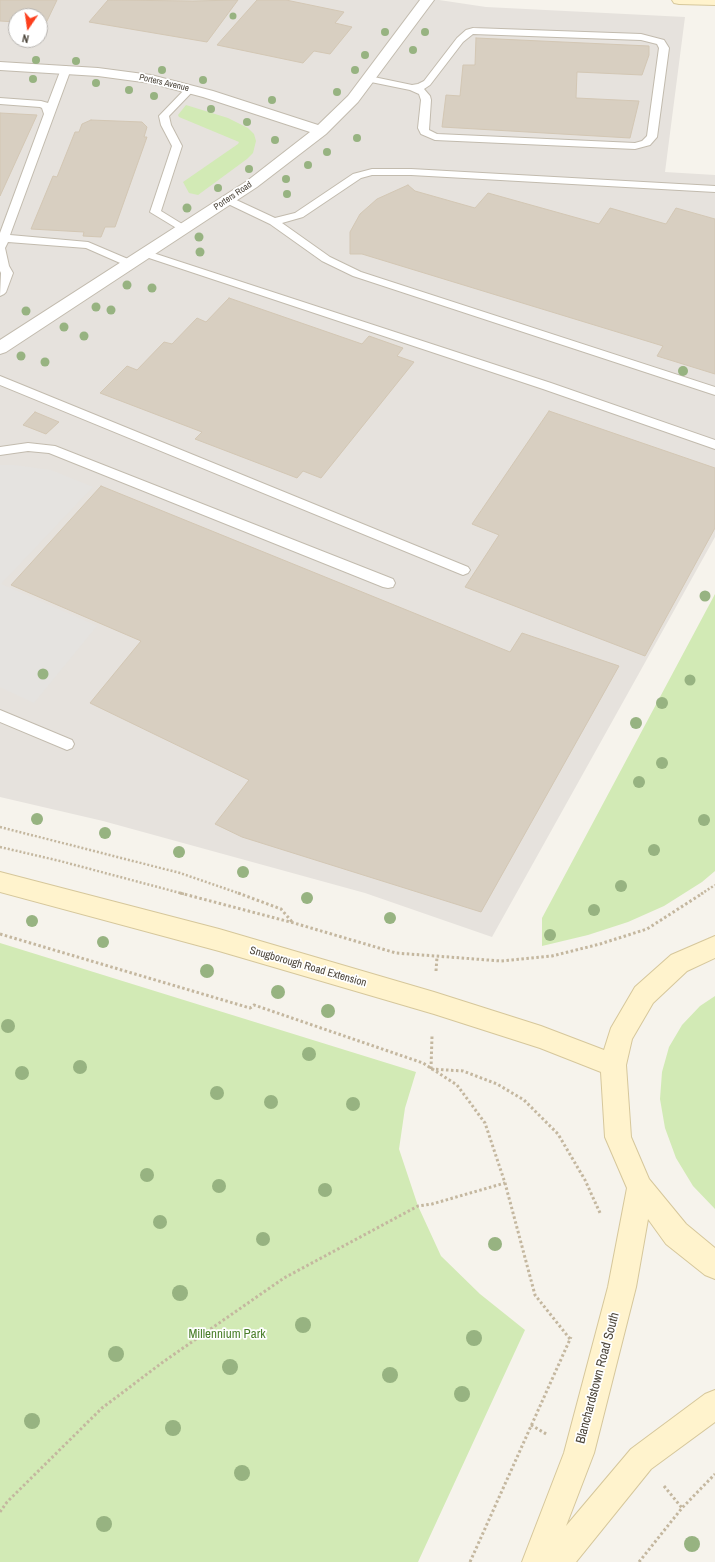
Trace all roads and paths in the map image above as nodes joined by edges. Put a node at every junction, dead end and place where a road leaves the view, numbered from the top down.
1 (427, 0) edge
2 (679, 0) edge
3 (704, 0) edge
4 (715, 1) edge
5 (0, 66) edge
6 (66, 69) junction
7 (369, 79) junction
8 (412, 88) junction
9 (190, 89) junction
10 (0, 101) edge
11 (49, 114) junction
12 (321, 131) junction
13 (715, 189) edge
14 (228, 200) junction
15 (274, 222) junction
16 (183, 230) junction
17 (1, 245) edge
18 (147, 254) junction
19 (131, 264) junction
20 (0, 292) edge
21 (0, 348) edge
22 (0, 380) edge
23 (715, 391) edge
24 (715, 446) edge
25 (0, 451) edge
26 (463, 570) dead end
27 (388, 583) dead end
28 (0, 716) edge
29 (67, 744) dead end
30 (0, 828) edge
31 (0, 848) edge
32 (0, 882) edge
33 (715, 885) edge
34 (294, 923) junction
35 (0, 934) edge
36 (715, 947) edge
37 (613, 1065) junction
38 (431, 1069) junction
39 (505, 1183) junction
40 (640, 1188) junction
41 (600, 1217) dead end
42 (715, 1265) edge
43 (573, 1332) dead end
44 (570, 1339) junction
45 (715, 1404) edge
46 (715, 1474) edge
47 (0, 1512) edge
48 (470, 1562) edge
49 (537, 1562) edge
50 (556, 1562) edge
51 (639, 1562) edge

1 - 7 street, Porters Road
2 - 3 main road
3 - 4 main road
5 - 6 street, Porters Avenue
6 - 9 street, Porters Avenue
6 - 11 lane
7 - 8 lane
7 - 12 street, Porters Road
8 - 8 lane
9 - 12 street, Porters Avenue
9 - 16 lane
10 - 11 lane
11 - 17 lane
12 - 14 street, Porters Road
13 - 15 lane
14 - 15 lane
14 - 16 street, Porters Road
15 - 23 lane
16 - 18 street, Porters Road
17 - 19 lane
17 - 20 lane
18 - 19 street, Porters Road
18 - 24 lane
19 - 21 street, Porters Road
22 - 26 lane
25 - 27 lane
28 - 29 lane
30 - 34 path
31 - 34 path
32 - 37 main road, Snugborough Road Extension
33 - 34 path
35 - 38 path
36 - 37 main road
37 - 40 main road
38 - 39 path
38 - 41 path
39 - 44 path
39 - 47 path
40 - 42 main road
40 - 49 main road, Blanchardstown Road South
43 - 44 path
44 - 48 path
45 - 50 main road
46 - 51 path

